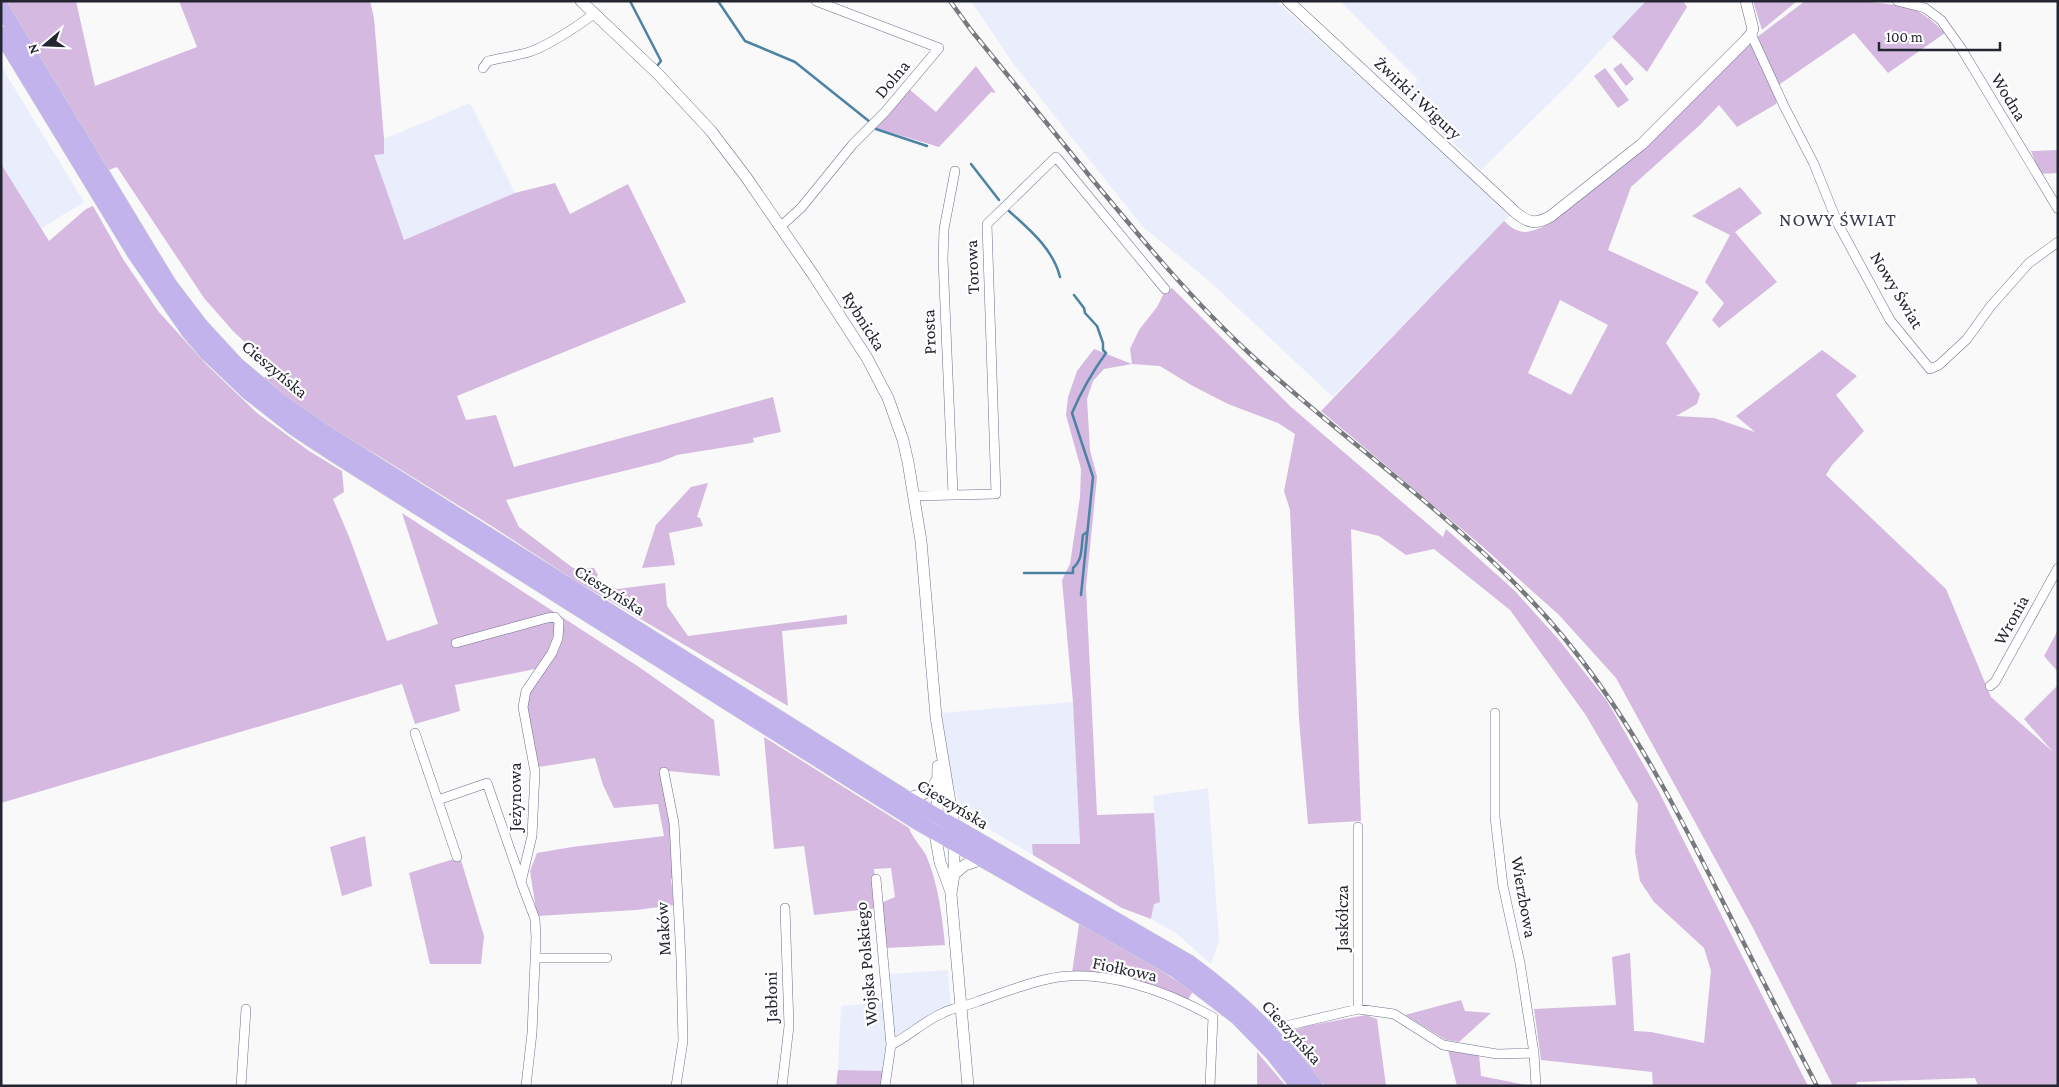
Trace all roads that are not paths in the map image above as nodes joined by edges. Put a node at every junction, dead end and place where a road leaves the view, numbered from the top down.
1 (581, 1) edge
2 (816, 1) edge
3 (1288, 1) edge
4 (1746, 1) edge
5 (1897, 1) edge
6 (1, 7) edge
7 (594, 14) junction
8 (1, 34) edge
9 (1751, 34) junction
10 (1, 48) edge
11 (20, 66) junction
12 (482, 68) dead end
13 (955, 171) dead end
14 (2058, 209) edge
15 (780, 227) junction
16 (2058, 242) edge
17 (1166, 289) dead end
18 (953, 494) junction
19 (914, 496) junction
20 (2058, 568) edge
21 (456, 643) dead end
22 (1990, 686) dead end
23 (1495, 713) dead end
24 (415, 733) dead end
25 (939, 741) junction
26 (664, 772) dead end
27 (937, 780) junction
28 (906, 798) junction
29 (438, 800) junction
30 (938, 817) junction
31 (954, 826) junction
32 (1358, 827) dead end
33 (935, 833) junction
34 (954, 843) junction
35 (457, 857) dead end
36 (983, 859) junction
37 (954, 874) junction
38 (876, 879) dead end
39 (521, 882) junction
40 (952, 894) junction
41 (785, 908) dead end
42 (535, 958) junction
43 (607, 958) dead end
44 (962, 1008) junction
45 (246, 1009) dead end
46 (1358, 1009) junction
47 (1275, 1036) junction
48 (891, 1045) junction
49 (1534, 1053) junction
50 (885, 1081) edge
51 (241, 1086) edge
52 (526, 1086) edge
53 (676, 1086) edge
54 (782, 1086) edge
55 (968, 1086) edge
56 (1210, 1086) edge
57 (1298, 1086) edge
58 (1315, 1086) edge
59 (1536, 1086) edge

1 - 7 street, Rybnicka
2 - 15 street, Dolna
3 - 9 street, Żwirki i Wigury
4 - 9 street, Nowy Świat
5 - 14 street, Wodna
6 - 28 main road, Cieszyńska
7 - 12 street
7 - 15 street, Rybnicka
8 - 11 main road, Cieszyńska
9 - 16 street, Nowy Świat
10 - 11 street
11 - 33 main road, Cieszyńska
13 - 18 street, Prosta
15 - 19 street, Rybnicka
17 - 18 street, Torowa
18 - 19 street, Torowa
19 - 25 street, Rybnicka
20 - 22 street, Wronia
21 - 39 street, Jeżynowa
23 - 49 street, Wierzbowa
24 - 29 street
25 - 27 street, Rybnicka
25 - 31 street, Rybnicka
26 - 53 street, Maków
27 - 28 street
27 - 30 street, Rybnicka
28 - 30 main road, Cieszyńska
29 - 35 street
29 - 39 street
30 - 31 main road, Cieszyńska
30 - 33 street
31 - 34 street
31 - 47 main road, Cieszyńska
32 - 46 street, Jaskółcza
33 - 34 main road, Cieszyńska
33 - 40 street
34 - 36 main road, Cieszyńska
34 - 37 street
36 - 37 street
36 - 57 main road, Cieszyńska
37 - 40 street
38 - 48 street, Wojska Polskiego
39 - 42 street
40 - 44 street
41 - 54 street, Jabłoni
42 - 43 street
42 - 52 street
44 - 48 street, Wojska Polskiego
44 - 55 street
44 - 56 street, Fiołkowa
45 - 51 street
46 - 47 street
46 - 49 street
47 - 58 main road, Cieszyńska
48 - 50 street, Wojska Polskiego
49 - 59 street, Wierzbowa

